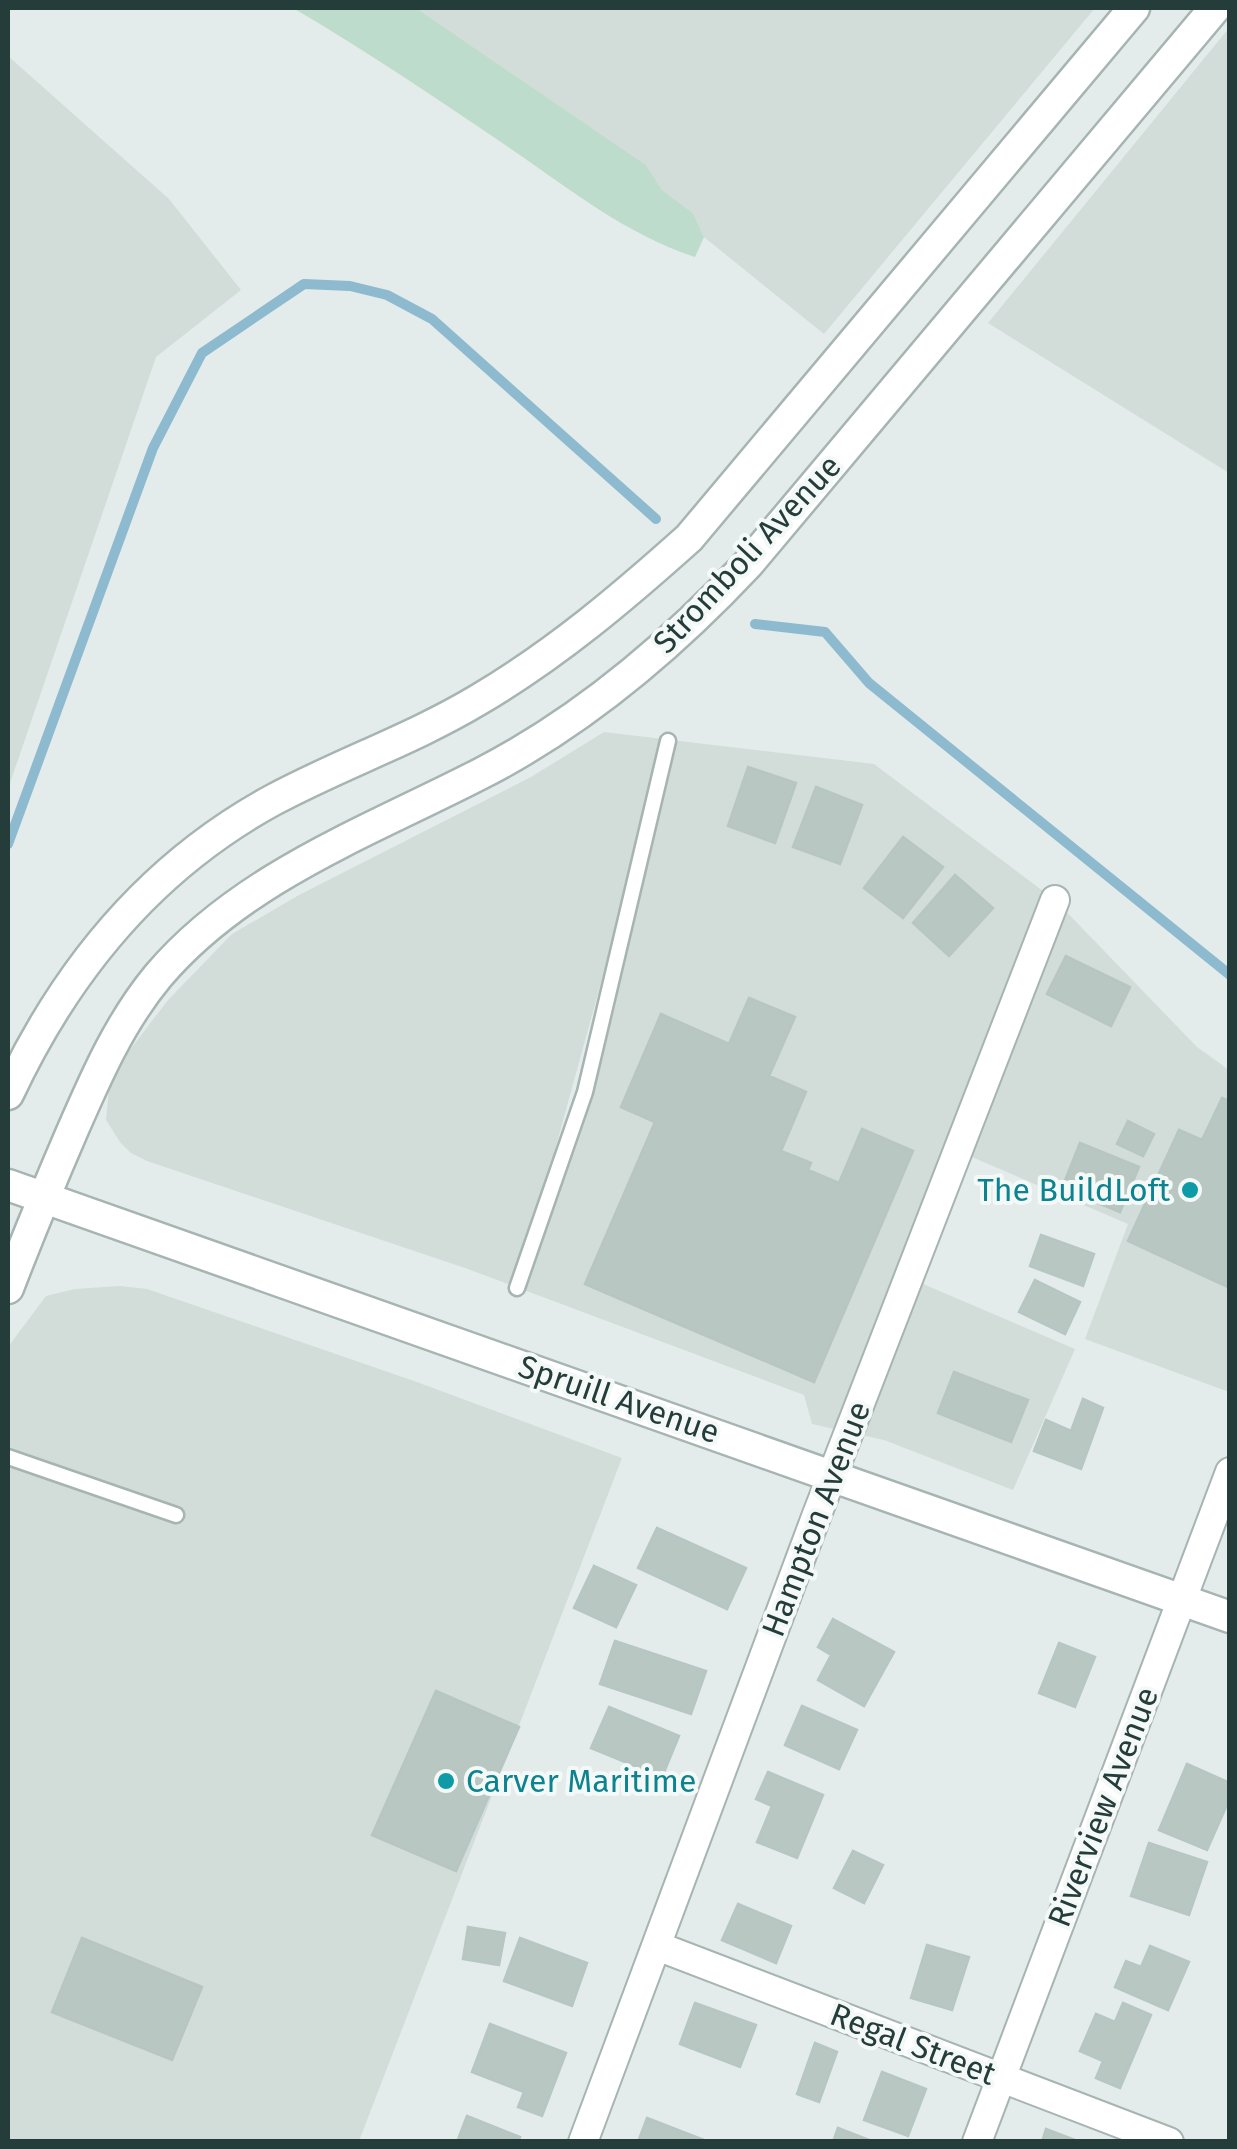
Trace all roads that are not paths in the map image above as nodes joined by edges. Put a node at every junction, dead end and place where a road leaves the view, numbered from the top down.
1 (1134, 8) edge
2 (1215, 8) edge
3 (668, 741) dead end
4 (1055, 900) dead end
5 (8, 1094) edge
6 (8, 1185) edge
7 (43, 1199) junction
8 (8, 1288) edge
9 (517, 1288) dead end
10 (8, 1457) edge
11 (1230, 1472) edge
12 (832, 1474) junction
13 (176, 1515) dead end
14 (1182, 1599) junction
15 (1230, 1617) edge
16 (657, 1946) junction
17 (1001, 2078) junction
18 (583, 2142) edge
19 (977, 2142) edge
20 (1169, 2142) edge

1 - 5 street, Stromboli Avenue
2 - 7 street, Stromboli Avenue
3 - 9 lane
4 - 12 street, Hampton Avenue
6 - 7 street, Spruill Avenue
7 - 8 street, Stromboli Avenue
7 - 12 street, Spruill Avenue
10 - 13 lane
11 - 14 street, Riverview Avenue
12 - 14 street, Spruill Avenue
12 - 16 street, Hampton Avenue
14 - 15 street, Spruill Avenue
14 - 17 street, Riverview Avenue
16 - 17 street, Regal Street
16 - 18 street, Hampton Avenue
17 - 19 street, Riverview Avenue
17 - 20 street, Regal Street

